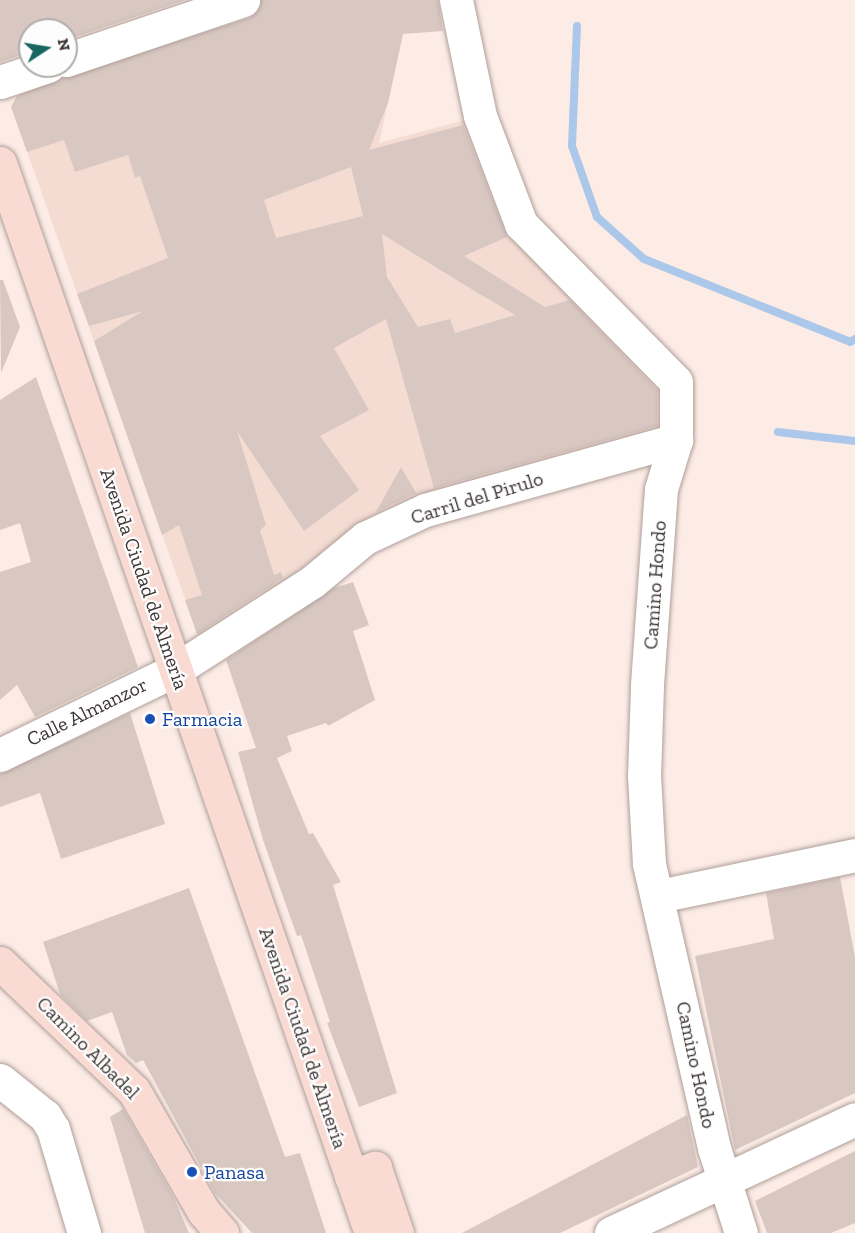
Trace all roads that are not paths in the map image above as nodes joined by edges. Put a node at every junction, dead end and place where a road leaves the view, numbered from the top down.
1 (243, 0) edge
2 (456, 0) edge
3 (78, 56) edge
4 (18, 76) edge
5 (0, 82) edge
6 (0, 163) edge
7 (10, 222) edge
8 (676, 440) junction
9 (175, 669) junction
10 (0, 754) edge
11 (855, 855) edge
12 (659, 896) junction
13 (3, 973) edge
14 (0, 1080) edge
15 (855, 1119) edge
16 (351, 1177) junction
17 (723, 1180) junction
18 (84, 1233) edge
19 (222, 1233) edge
20 (371, 1233) edge
21 (397, 1233) edge
22 (610, 1233) edge
23 (741, 1233) edge

1 - 3 street
2 - 8 street, Camino Hondo
4 - 5 street
6 - 7 main road, Avenida Ciudad de Almería
7 - 9 main road, Avenida Ciudad de Almería
8 - 9 street, Carril del Pirulo
8 - 12 street, Camino Hondo
9 - 10 street, Calle Almanzor
9 - 16 main road, Avenida Ciudad de Almería
11 - 12 street
12 - 17 street, Camino Hondo
13 - 19 main road, Camino Albadel
14 - 18 street
15 - 17 street
16 - 20 main road, Avenida Ciudad de Almería
16 - 21 main road
17 - 22 street
17 - 23 street, Camino Hondo

